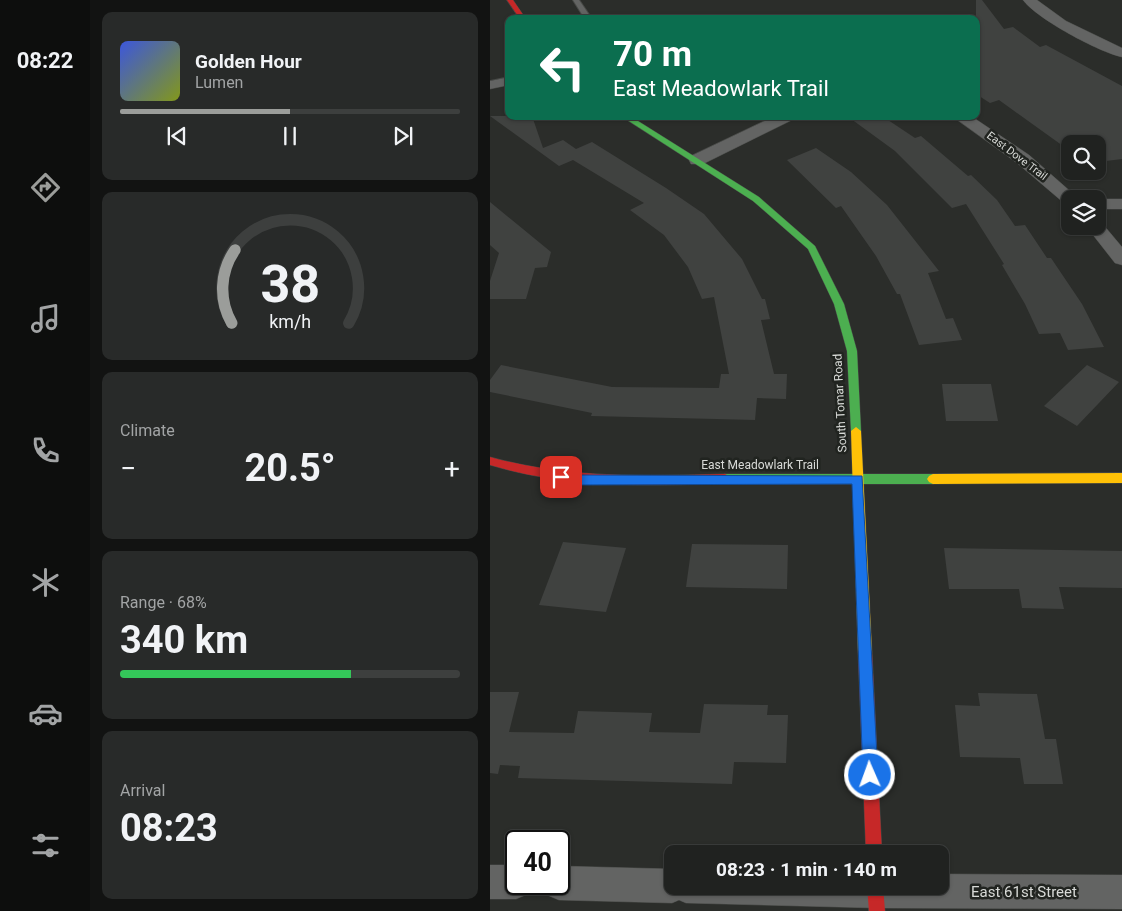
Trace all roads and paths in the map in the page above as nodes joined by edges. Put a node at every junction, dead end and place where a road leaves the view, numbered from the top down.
1 (510, 0) edge
2 (576, 0) edge
3 (1028, 0) edge
4 (520, 15) edge
5 (586, 15) edge
6 (1122, 53) edge
7 (505, 82) edge
8 (490, 85) edge
9 (632, 120) edge
10 (780, 120) edge
11 (966, 120) edge
12 (697, 160) junction
13 (1061, 191) edge
14 (1106, 204) edge
15 (1122, 204) edge
16 (1102, 235) edge
17 (1122, 259) edge
18 (490, 461) edge
19 (1122, 478) edge
20 (858, 479) junction
21 (874, 845) edge
22 (490, 882) edge
23 (505, 882) edge
24 (570, 883) edge
25 (664, 886) edge
26 (1122, 892) edge
27 (857, 895) edge
28 (876, 896) edge

1 - 4 street
2 - 5 lane
3 - 6 street
7 - 8 street
9 - 12 street, South Tomar Road
10 - 12 street
11 - 13 street, East Dove Trail
12 - 20 street, South Tomar Road
14 - 15 street
16 - 17 street
18 - 20 street, East Meadowlark Trail
19 - 20 street, East Meadowlark Trail
20 - 21 street, South Tomar Road
22 - 23 street
24 - 25 street
26 - 28 street, East 61st Street
27 - 28 street, East 61st Street

